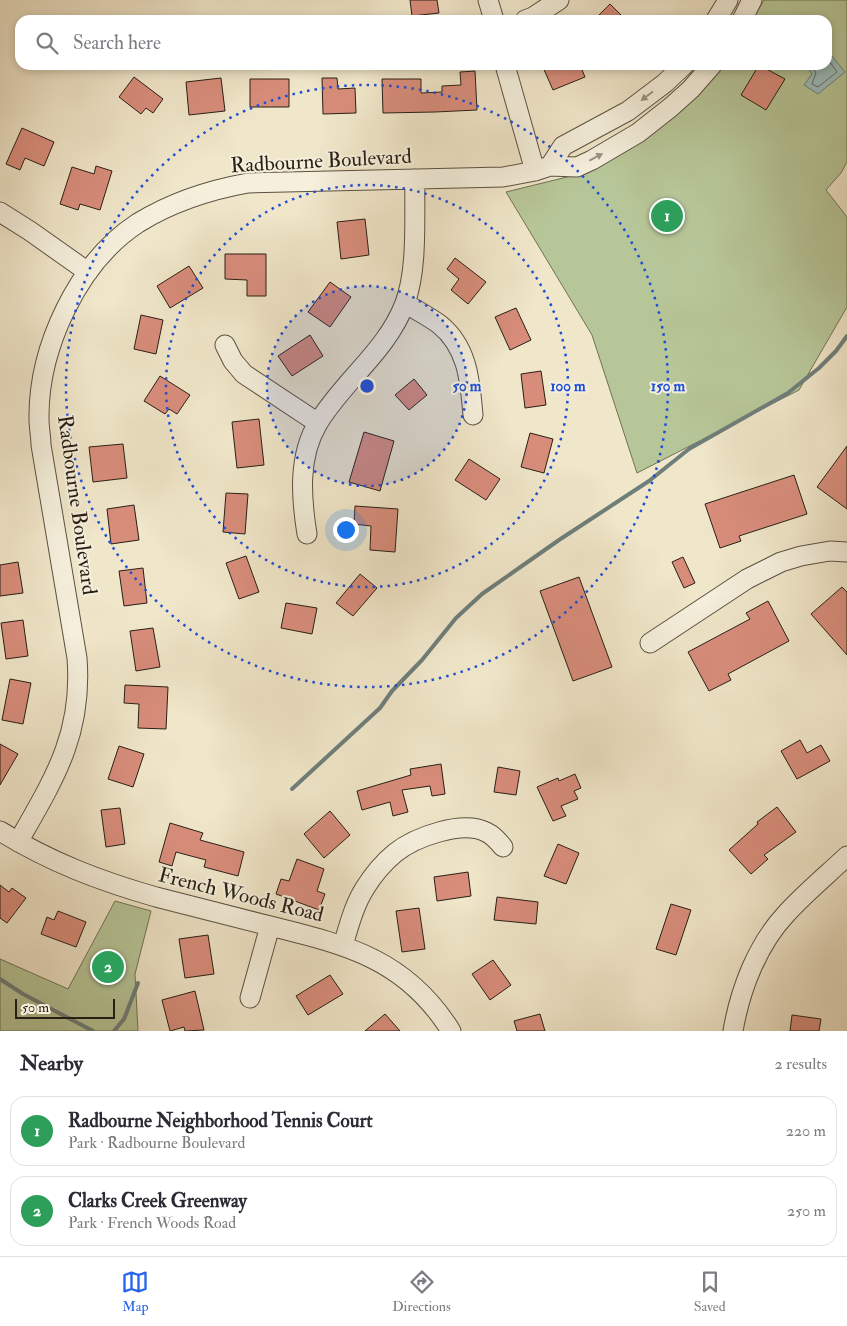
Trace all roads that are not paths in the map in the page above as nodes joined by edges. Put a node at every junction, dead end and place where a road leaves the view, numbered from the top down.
1 (488, 0) edge
2 (559, 0) edge
3 (728, 0) edge
4 (752, 0) edge
5 (492, 15) edge
6 (536, 15) edge
7 (719, 15) edge
8 (744, 15) edge
9 (507, 70) edge
10 (679, 70) edge
11 (707, 70) edge
12 (542, 169) junction
13 (415, 179) junction
14 (0, 212) edge
15 (88, 272) junction
16 (405, 303) junction
17 (225, 345) dead end
18 (473, 416) dead end
19 (318, 423) junction
20 (307, 534) dead end
21 (847, 552) edge
22 (650, 643) dead end
23 (0, 831) edge
24 (18, 842) junction
25 (503, 847) dead end
26 (847, 856) edge
27 (270, 926) junction
28 (343, 945) junction
29 (250, 998) dead end
30 (451, 1031) edge
31 (733, 1031) edge

1 - 5 street
2 - 6 street
3 - 7 street
4 - 8 street
9 - 12 street
10 -> 12 street
12 -> 11 street, Radbourne Boulevard
12 - 13 street, Radbourne Boulevard
13 - 15 street, Radbourne Boulevard
13 - 16 street
14 - 15 street
15 - 24 street, Radbourne Boulevard
16 - 18 street
16 - 19 street
17 - 19 street
19 - 20 street
21 - 22 street
23 - 24 street, French Woods Road
24 - 27 street, French Woods Road
25 - 28 street
26 - 31 street
27 - 28 street, French Woods Road
27 - 29 street
28 - 30 street, French Woods Road

